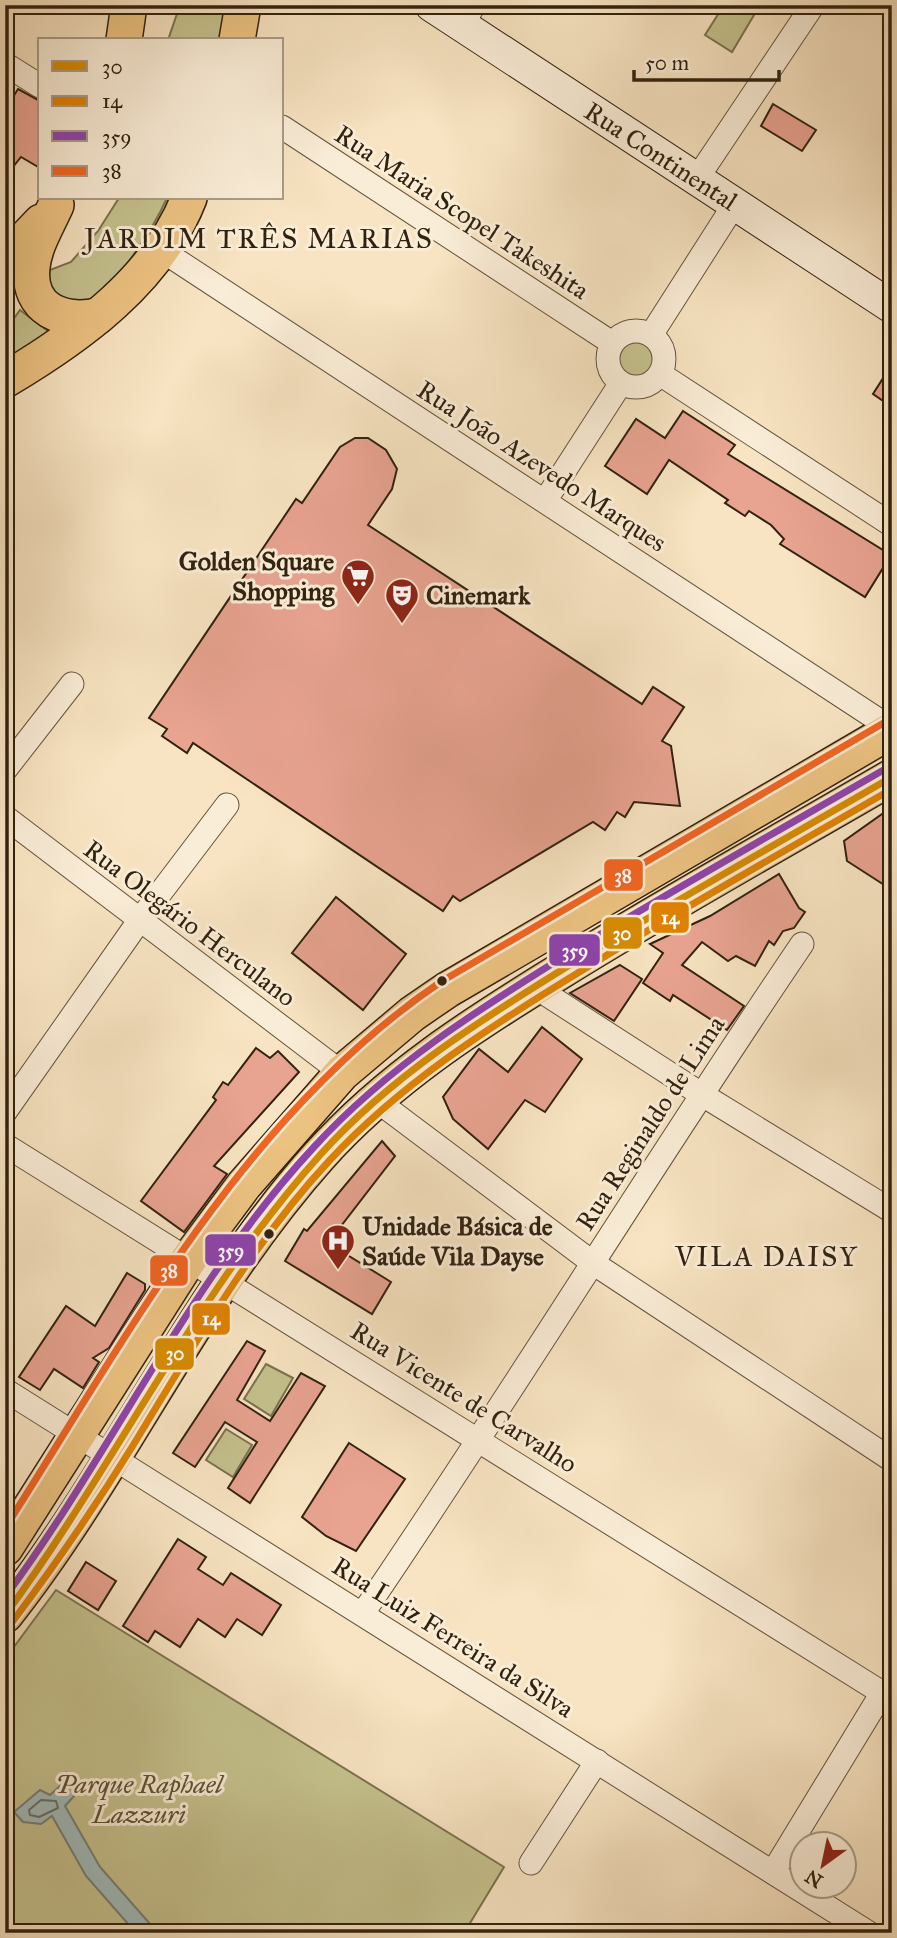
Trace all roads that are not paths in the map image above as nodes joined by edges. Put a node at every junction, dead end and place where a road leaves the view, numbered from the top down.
1 (130, 5) edge
2 (243, 5) edge
3 (431, 5) edge
4 (813, 5) edge
5 (468, 15) edge
6 (124, 38) edge
7 (237, 38) edge
8 (5, 64) edge
9 (38, 85) edge
10 (284, 129) edge
11 (696, 180) junction
12 (188, 200) edge
13 (58, 202) edge
14 (734, 205) junction
15 (161, 250) junction
16 (5, 260) edge
17 (892, 307) edge
18 (98, 316) junction
19 (651, 335) junction
20 (612, 343) junction
21 (660, 374) junction
22 (5, 380) edge
23 (621, 383) junction
24 (545, 500) junction
25 (892, 525) edge
26 (72, 684) dead end
27 (892, 729) edge
28 (5, 770) edge
29 (892, 777) edge
30 (228, 805) dead end
31 (5, 817) edge
32 (139, 920) junction
33 (802, 944) dead end
34 (535, 987) junction
35 (342, 1073) junction
36 (701, 1094) junction
37 (376, 1100) junction
38 (5, 1112) edge
39 (5, 1145) edge
40 (892, 1211) edge
41 (189, 1259) junction
42 (593, 1263) junction
43 (222, 1280) junction
44 (5, 1390) edge
45 (77, 1436) junction
46 (481, 1441) junction
47 (113, 1458) junction
48 (892, 1460) edge
49 (5, 1548) edge
50 (363, 1614) junction
51 (5, 1615) edge
52 (887, 1696) edge
53 (597, 1761) junction
54 (531, 1863) dead end
55 (773, 1872) junction
56 (869, 1933) edge

1 - 6 main road
2 - 7 main road
3 - 5 street, Rua Continental
4 - 11 street
5 - 11 street, Rua Continental
8 - 9 street
10 - 20 street, Rua Maria Scopel Takeshita
11 - 14 street, Rua Continental
12 - 15 main road
13 - 16 main road
13 - 18 main road
14 - 17 street, Rua Continental
14 - 19 street
15 - 18 main road
15 - 24 street, Rua João Azevedo Marques
18 - 22 main road
19 - 20 street
19 - 21 street
20 - 23 street
21 - 23 street
21 - 25 street
23 - 24 street
24 - 27 street, Rua João Azevedo Marques
26 - 28 street
27 - 35 main road
29 - 34 main road
30 - 32 street
31 - 32 street, Rua Olegário Herculano
32 - 35 street, Rua Olegário Herculano
32 - 38 street
33 - 36 street, Rua Reginaldo de Lima
34 - 36 street
34 - 37 main road
35 - 41 main road
36 - 40 street
36 - 42 street, Rua Reginaldo de Lima
37 - 42 street
37 - 43 main road
39 - 41 street, Rua Vicente de Carvalho
41 - 43 street, Rua Vicente de Carvalho
41 - 45 main road
42 - 46 street, Rua Reginaldo de Lima
42 - 48 street
43 - 46 street, Rua Vicente de Carvalho
43 - 47 main road
44 - 45 street, Rua Luiz Ferreira da Silva
45 - 47 street, Rua Luiz Ferreira da Silva
45 - 49 main road
46 - 50 street, Rua Reginaldo de Lima
46 - 52 street, Rua Vicente de Carvalho
47 - 50 street, Rua Luiz Ferreira da Silva
47 - 51 main road
50 - 53 street, Rua Luiz Ferreira da Silva
52 - 55 street
53 - 54 street
53 - 55 street, Rua Luiz Ferreira da Silva
55 - 56 street, Rua Luiz Ferreira da Silva

